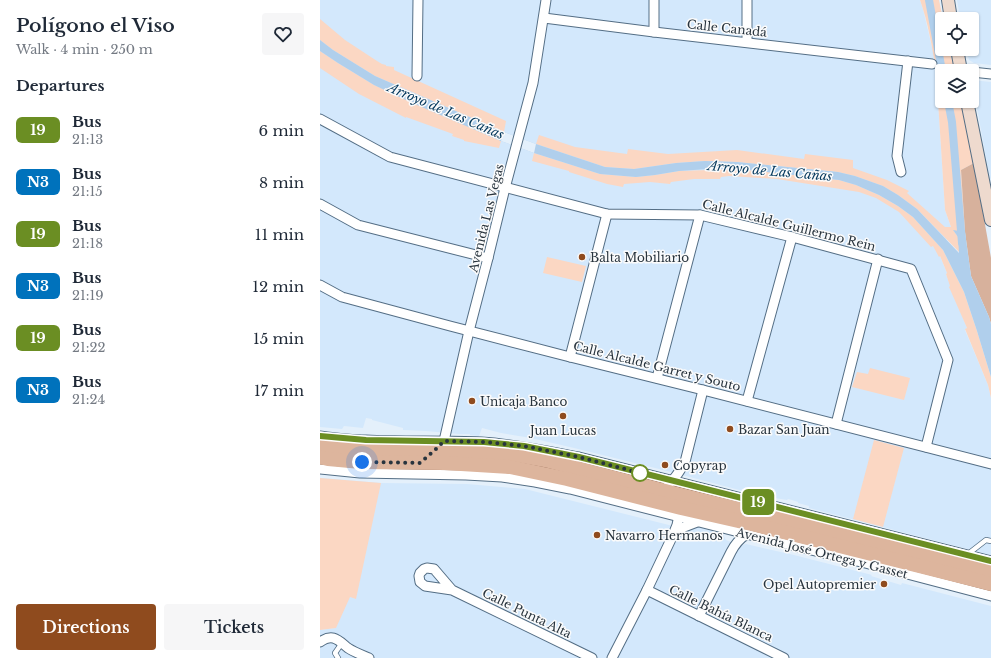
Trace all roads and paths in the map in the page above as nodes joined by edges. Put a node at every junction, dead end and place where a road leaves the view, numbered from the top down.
1 (418, 0) edge
2 (546, 0) edge
3 (654, 0) edge
4 (747, 0) edge
5 (948, 0) edge
6 (950, 12) edge
7 (544, 18) junction
8 (654, 32) junction
9 (747, 42) junction
10 (908, 61) junction
11 (932, 64) dead end
12 (979, 73) edge
13 (991, 74) edge
14 (417, 76) dead end
15 (969, 108) edge
16 (320, 119) edge
17 (901, 172) dead end
18 (987, 183) edge
19 (505, 188) junction
20 (320, 204) edge
21 (607, 214) junction
22 (700, 215) junction
23 (991, 220) edge
24 (792, 237) junction
25 (488, 258) junction
26 (878, 259) junction
27 (320, 285) edge
28 (470, 331) junction
29 (570, 357) junction
30 (657, 378) junction
31 (703, 390) junction
32 (747, 401) junction
33 (836, 424) junction
34 (320, 436) edge
35 (320, 446) edge
36 (441, 447) junction
37 (926, 447) junction
38 (320, 457) edge
39 (685, 462) junction
40 (420, 463) junction
41 (457, 464) junction
42 (991, 464) edge
43 (320, 469) edge
44 (687, 484) junction
45 (667, 487) junction
46 (696, 498) junction
47 (711, 502) junction
48 (680, 512) junction
49 (697, 522) junction
50 (728, 530) junction
51 (747, 534) junction
52 (673, 535) junction
53 (991, 541) edge
54 (730, 552) junction
55 (967, 555) junction
56 (991, 561) edge
57 (991, 571) edge
58 (991, 584) edge
59 (452, 590) dead end
60 (647, 590) junction
61 (991, 596) edge
62 (699, 616) junction
63 (320, 642) edge
64 (342, 643) junction
65 (338, 658) edge
66 (369, 658) edge
67 (592, 658) edge
68 (612, 658) edge
69 (784, 658) edge

1 - 14 street
2 - 7 street, Avenida Las Vegas
3 - 8 street
4 - 9 street
5 - 6 main road
7 - 8 street, Calle Canadá
7 - 19 street, Avenida Las Vegas
8 - 9 street, Calle Canadá
9 - 10 street, Calle Canadá
10 - 11 street, Calle Canadá
10 - 17 street
12 - 13 street
15 - 18 main road
16 - 19 street, Calle Alcalde Guillermo Rein
18 - 23 main road
19 - 21 street, Calle Alcalde Guillermo Rein
19 - 25 street, Avenida Las Vegas
20 - 25 street
21 - 22 street, Calle Alcalde Guillermo Rein
21 - 29 street
22 - 24 street, Calle Alcalde Guillermo Rein
22 - 30 street
24 - 26 street, Calle Alcalde Guillermo Rein
24 - 32 street
25 - 28 street, Avenida Las Vegas
26 - 33 street
26 - 37 street, Calle Alcalde Guillermo Rein
27 - 28 street, Calle Alcalde Garret y Souto
28 - 29 street, Calle Alcalde Garret y Souto
28 - 36 street, Avenida Las Vegas
29 - 30 street, Calle Alcalde Garret y Souto
30 - 31 street, Calle Alcalde Garret y Souto
31 - 32 street, Calle Alcalde Garret y Souto
31 - 39 street
32 - 33 street, Calle Alcalde Garret y Souto
33 - 37 street, Calle Alcalde Garret y Souto
34 - 36 street, Avenida José Ortega y Gasset
35 - 36 main road, Avenida José Ortega y Gasset
36 - 40 street
36 - 41 street
36 - 45 main road, Avenida José Ortega y Gasset
37 - 42 street, Calle Alcalde Garret y Souto
38 - 40 main road, Avenida José Ortega y Gasset
39 - 44 street
39 - 45 street
40 - 41 main road, Avenida José Ortega y Gasset
41 - 48 main road, Avenida José Ortega y Gasset
43 - 48 street, Avenida José Ortega y Gasset
44 - 45 street, Avenida José Ortega y Gasset
44 - 46 street
44 - 55 street, Avenida José Ortega y Gasset
45 - 46 main road, Avenida José Ortega y Gasset
45 - 48 street
46 - 47 main road, Avenida José Ortega y Gasset
47 - 48 street
47 - 57 main road, Avenida José Ortega y Gasset
48 - 49 street, Avenida José Ortega y Gasset
48 - 52 street
48 - 58 main road, Avenida José Ortega y Gasset
49 - 50 street, Avenida José Ortega y Gasset
49 - 52 street
50 - 51 street, Avenida José Ortega y Gasset
50 - 54 street
51 - 54 street
51 - 61 street, Avenida José Ortega y Gasset
52 - 60 street
53 - 55 lane
54 - 62 street
55 - 56 street, Avenida José Ortega y Gasset
59 - 67 street, Calle Punta Alta
60 - 62 street, Calle Bahía Blanca
60 - 68 street
62 - 69 street, Calle Bahía Blanca
63 - 64 street
64 - 65 lane
64 - 66 street

